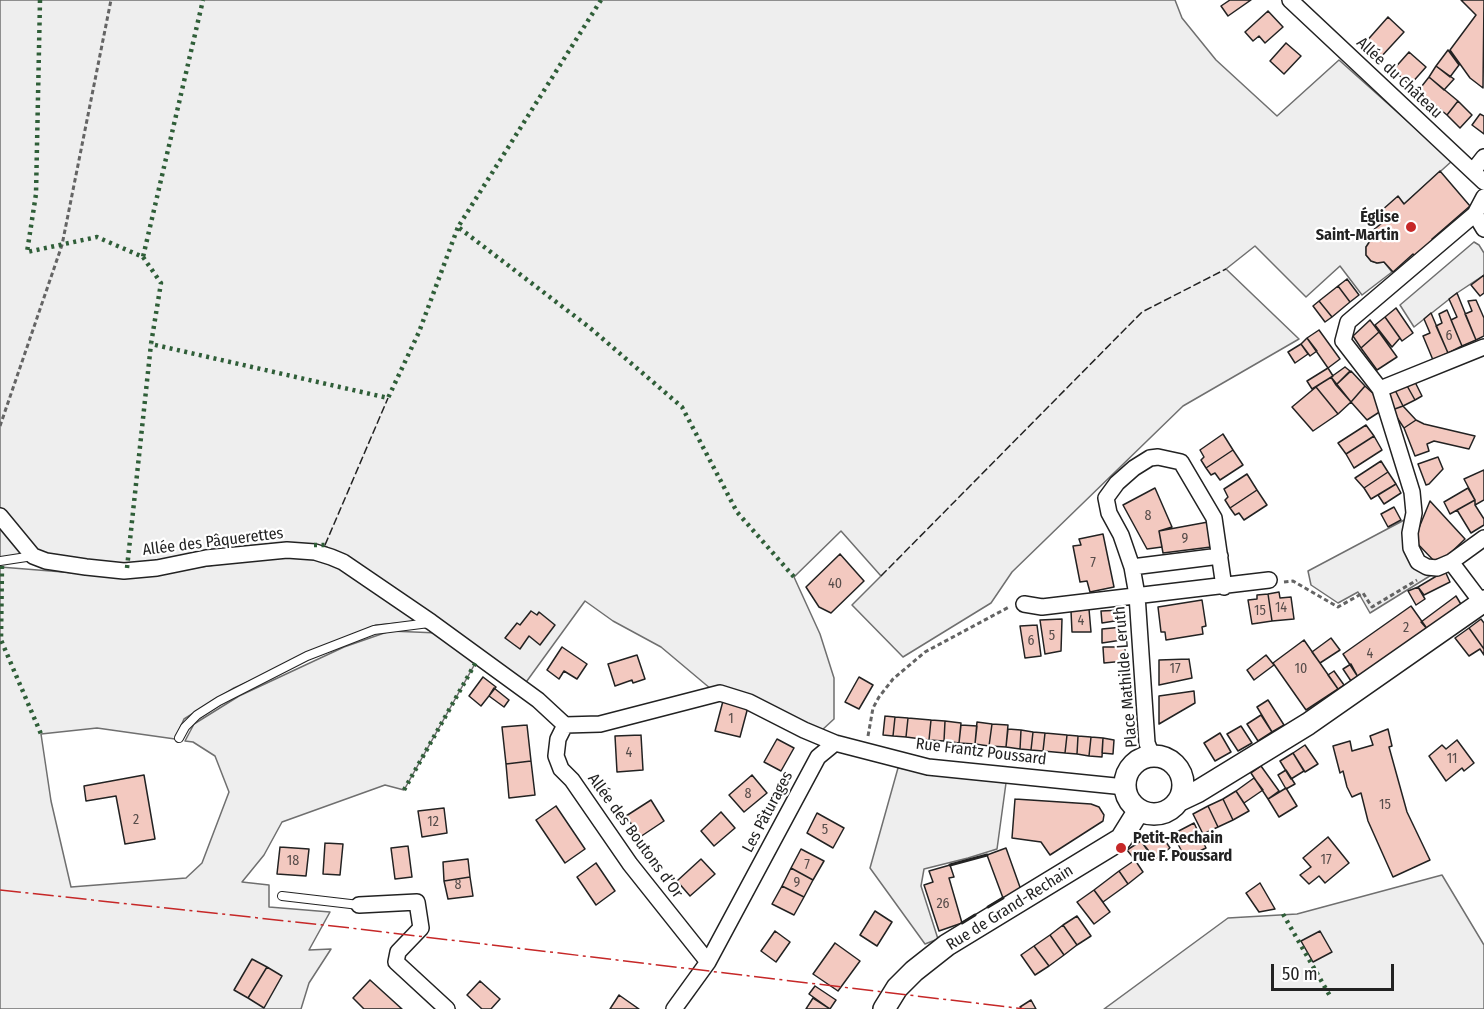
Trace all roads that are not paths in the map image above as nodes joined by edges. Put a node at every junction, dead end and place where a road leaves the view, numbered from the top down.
1 (1290, 0) edge
2 (1484, 158) edge
3 (1479, 177) edge
4 (1484, 197) edge
5 (1475, 214) junction
6 (1484, 228) edge
7 (1484, 347) edge
8 (1380, 389) junction
9 (0, 516) edge
10 (1484, 538) edge
11 (33, 556) junction
12 (1220, 556) junction
13 (0, 561) edge
14 (1451, 562) junction
15 (1132, 567) junction
16 (1269, 580) road end
17 (1224, 586) junction
18 (1137, 595) junction
19 (1483, 602) edge
20 (1024, 604) road end
21 (431, 622) junction
22 (565, 725) junction
23 (179, 738) dead end
24 (835, 743) junction
25 (1152, 756) junction
26 (1182, 777) junction
27 (1211, 783) junction
28 (1125, 787) junction
29 (1178, 801) junction
30 (1139, 810) junction
31 (282, 896) dead end
32 (359, 905) joint
33 (708, 962) junction
34 (447, 1009) edge
35 (674, 1009) edge
36 (884, 1009) edge

1 - 3 street, Allée du Château
2 - 3 street
4 - 5 street
5 - 6 street
5 - 8 street
7 - 8 street
8 - 14 street
9 - 11 street
10 - 14 street
11 - 13 lane
11 - 21 street, Allée des Pâquerettes
12 - 15 street
12 - 15 street, Place Mathilde Leruth
12 - 17 street, Place Mathilde Leruth
14 - 19 street
15 - 18 street, Place Mathilde Leruth
16 - 17 street, Place Mathilde Leruth
17 - 18 street, Place Mathilde Leruth
18 - 20 street, Place Mathilde Leruth
18 - 25 street, Place Mathilde Leruth
19 - 27 street
21 - 22 street, Allée des Pâquerettes
21 - 23 lane
22 - 24 street
22 - 33 street, Allée des Boutons d’Or
24 - 28 street, Rue Frantz Poussard
24 - 33 street, Les Pâturages
25 - 26 street
25 - 28 street
26 - 27 street
26 - 29 street
27 - 29 street
28 - 30 street
29 - 30 street
30 - 36 street, Rue de Grand-Rechain
31 - 32 lane
32 - 34 street
33 - 35 street, Les Pâturages

